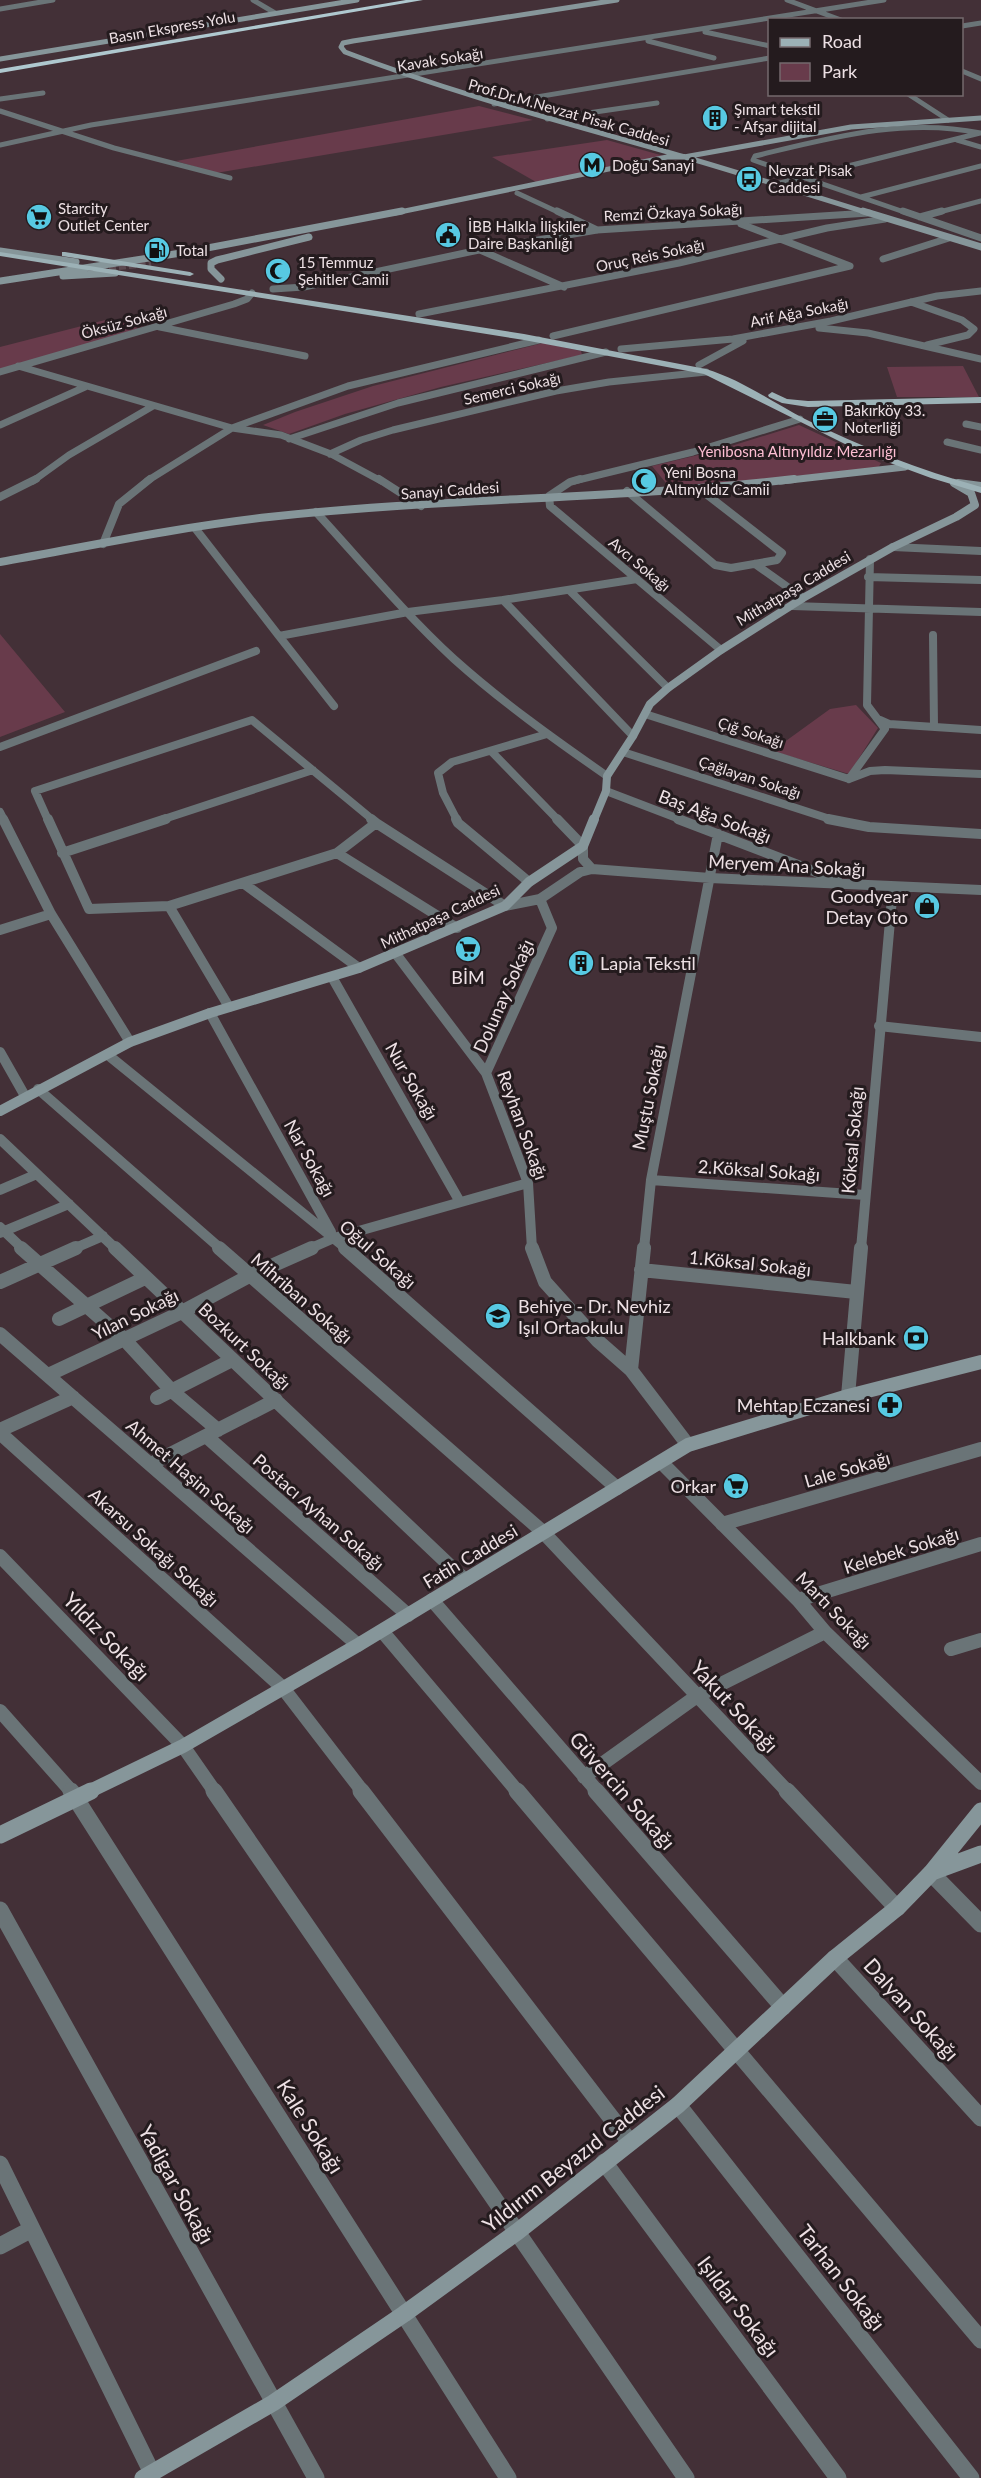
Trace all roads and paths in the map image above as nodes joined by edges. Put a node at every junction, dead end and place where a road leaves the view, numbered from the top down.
1 (53, 0) edge
2 (253, 0) edge
3 (357, 0) edge
4 (389, 0) edge
5 (419, 0) edge
6 (617, 0) edge
7 (787, 0) edge
8 (884, 0) edge
9 (0, 9) edge
10 (814, 11) junction
11 (275, 13) junction
12 (771, 18) edge
13 (835, 18) edge
14 (768, 19) edge
15 (981, 23) edge
16 (963, 26) edge
17 (698, 30) junction
18 (641, 40) junction
19 (768, 46) edge
20 (714, 58) dead end
21 (768, 58) edge
22 (0, 59) edge
23 (1, 70) edge
24 (963, 71) edge
25 (408, 76) junction
26 (981, 79) edge
27 (42, 93) dead end
28 (911, 96) edge
29 (0, 99) edge
30 (657, 103) dead end
31 (494, 104) junction
32 (0, 111) edge
33 (981, 118) edge
34 (547, 119) junction
35 (948, 120) junction
36 (57, 132) junction
37 (981, 133) edge
38 (956, 139) junction
39 (0, 145) edge
40 (981, 147) edge
41 (684, 157) junction
42 (981, 166) edge
43 (805, 177) junction
44 (230, 178) dead end
45 (776, 184) junction
46 (517, 193) junction
47 (861, 197) junction
48 (981, 201) edge
49 (869, 213) junction
50 (920, 217) junction
51 (885, 219) junction
52 (737, 222) junction
53 (336, 229) junction
54 (597, 230) junction
55 (949, 238) junction
56 (981, 238) edge
57 (781, 240) junction
58 (0, 245) edge
59 (981, 247) edge
60 (479, 250) junction
61 (0, 252) edge
62 (883, 259) dead end
63 (43, 261) junction
64 (117, 262) junction
65 (151, 263) tunnel mouth
66 (75, 264) junction
67 (67, 272) dead end
68 (38, 273) junction
69 (115, 273) junction
70 (198, 275) dead end
71 (209, 277) dead end
72 (221, 279) junction
73 (0, 285) edge
74 (564, 287) junction
75 (301, 290) junction
76 (981, 291) edge
77 (252, 293) junction
78 (910, 302) junction
79 (419, 314) junction
80 (158, 327) junction
81 (554, 336) junction
82 (539, 340) junction
83 (923, 346) junction
84 (621, 349) junction
85 (606, 352) junction
86 (305, 356) dead end
87 (981, 359) edge
88 (18, 366) junction
89 (703, 368) junction
90 (0, 372) edge
91 (86, 387) junction
92 (981, 400) edge
93 (829, 404) junction
94 (153, 406) junction
95 (800, 419) junction
96 (966, 424) dead end
97 (0, 426) edge
98 (981, 427) edge
99 (232, 428) junction
100 (289, 439) junction
101 (947, 442) dead end
102 (981, 450) edge
103 (330, 454) junction
104 (905, 467) junction
105 (954, 483) junction
106 (701, 490) junction
107 (981, 490) edge
108 (627, 492) junction
109 (549, 496) junction
110 (0, 497) edge
111 (421, 506) junction
112 (316, 512) junction
113 (195, 528) junction
114 (103, 544) junction
115 (893, 547) junction
116 (981, 551) edge
117 (870, 560) junction
118 (0, 562) edge
119 (755, 564) junction
120 (868, 577) junction
121 (637, 579) junction
122 (981, 580) edge
123 (569, 590) junction
124 (804, 598) junction
125 (503, 600) junction
126 (792, 606) junction
127 (869, 609) junction
128 (408, 612) junction
129 (981, 612) edge
130 (933, 635) dead end
131 (279, 636) junction
132 (721, 650) junction
133 (256, 651) dead end
134 (668, 688) junction
135 (334, 706) dead end
136 (645, 714) junction
137 (880, 720) junction
138 (934, 727) junction
139 (981, 730) edge
140 (547, 734) junction
141 (633, 736) junction
142 (0, 747) edge
143 (491, 751) junction
144 (623, 752) junction
145 (313, 770) junction
146 (981, 774) edge
147 (608, 776) junction
148 (849, 779) junction
149 (606, 792) junction
150 (0, 812) edge
151 (376, 824) junction
152 (718, 834) junction
153 (981, 834) edge
154 (583, 846) junction
155 (62, 853) junction
156 (337, 853) junction
157 (592, 869) junction
158 (710, 878) junction
159 (529, 882) junction
160 (243, 883) junction
161 (847, 883) junction
162 (892, 886) junction
163 (981, 890) edge
164 (540, 899) junction
165 (169, 906) junction
166 (505, 906) junction
167 (51, 914) junction
168 (457, 928) junction
169 (0, 930) edge
170 (396, 954) junction
171 (359, 968) junction
172 (332, 977) junction
173 (229, 1007) junction
174 (210, 1013) junction
175 (879, 1026) junction
176 (981, 1037) edge
177 (130, 1042) junction
178 (0, 1052) edge
179 (108, 1055) junction
180 (486, 1073) junction
181 (38, 1089) junction
182 (25, 1096) junction
183 (0, 1111) edge
184 (0, 1139) edge
185 (37, 1174) junction
186 (651, 1180) junction
187 (528, 1183) junction
188 (0, 1190) edge
189 (865, 1195) junction
190 (460, 1202) junction
191 (69, 1204) junction
192 (1, 1231) edge
193 (103, 1236) junction
194 (334, 1238) junction
195 (39, 1265) junction
196 (641, 1270) junction
197 (249, 1276) junction
198 (145, 1278) junction
199 (0, 1282) edge
200 (856, 1292) junction
201 (87, 1305) junction
202 (182, 1312) junction
203 (59, 1318) dead end
204 (0, 1334) edge
205 (124, 1339) junction
206 (232, 1360) junction
207 (981, 1362) edge
208 (632, 1370) junction
209 (48, 1376) junction
210 (172, 1391) junction
211 (848, 1396) junction
212 (73, 1397) junction
213 (157, 1398) dead end
214 (276, 1400) junction
215 (0, 1432) edge
216 (212, 1433) junction
217 (688, 1445) junction
218 (981, 1449) edge
219 (661, 1462) junction
220 (151, 1464) junction
221 (616, 1488) junction
222 (722, 1524) junction
223 (543, 1532) junction
224 (981, 1544) edge
225 (0, 1556) edge
226 (465, 1580) junction
227 (432, 1600) junction
228 (798, 1600) junction
229 (408, 1615) junction
230 (382, 1631) junction
231 (825, 1632) junction
232 (981, 1640) edge
233 (358, 1646) junction
234 (951, 1649) dead end
235 (283, 1688) junction
236 (697, 1696) junction
237 (0, 1711) edge
238 (183, 1746) junction
239 (585, 1777) junction
240 (981, 1783) edge
241 (77, 1798) junction
242 (981, 1810) edge
243 (1, 1834) edge
244 (981, 1854) edge
245 (931, 1873) junction
246 (897, 1908) junction
247 (0, 1910) edge
248 (981, 1924) edge
249 (835, 1958) junction
250 (783, 2007) junction
251 (737, 2051) junction
252 (678, 2105) junction
253 (981, 2118) edge
254 (628, 2141) junction
255 (604, 2162) junction
256 (0, 2164) edge
257 (32, 2229) junction
258 (517, 2232) junction
259 (0, 2246) edge
260 (404, 2314) junction
261 (981, 2340) edge
262 (273, 2403) junction
263 (147, 2476) edge
264 (316, 2478) edge
265 (508, 2478) edge
266 (686, 2478) edge
267 (838, 2478) edge
268 (971, 2478) edge

1 - 9 street
2 - 11 street
3 - 11 main road
4 - 23 highway, Basın Ekspress Yolu
5 - 23 highway, Basın Ekspress Yolu
6 - 25 main road, Prof.Dr.M.Nevzat Pisak Caddesi
7 - 10 street
8 - 10 street, Kavak Sokağı
10 - 12 street, Kavak Sokağı
10 - 13 street
11 - 22 main road
14 - 17 street, Kavak Sokağı
15 - 16 street
17 - 18 street, Kavak Sokağı
17 - 19 street
18 - 20 street
18 - 25 street, Kavak Sokağı
21 - 31 street
24 - 26 street
25 - 31 main road, Prof.Dr.M.Nevzat Pisak Caddesi
25 - 36 street, Kavak Sokağı
27 - 29 street
28 - 35 street
30 - 34 street
31 - 34 main road, Prof.Dr.M.Nevzat Pisak Caddesi
32 - 36 street
33 - 35 main road
34 - 41 main road, Prof.Dr.M.Nevzat Pisak Caddesi
35 - 41 main road
36 - 39 street, Kavak Sokağı
36 - 44 street
37 - 38 street
37 - 43 street
38 - 40 street
38 - 43 street
41 - 45 main road, Prof.Dr.M.Nevzat Pisak Caddesi
41 - 46 main road
41 - 64 main road
42 - 47 street
43 - 45 street
43 - 47 street
45 - 49 main road, Prof.Dr.M.Nevzat Pisak Caddesi
46 - 53 main road
46 - 54 street
47 - 50 street
48 - 50 street
49 - 51 main road, Prof.Dr.M.Nevzat Pisak Caddesi
49 - 52 street, Remzi Özkaya Sokağı
50 - 56 street
51 - 55 main road, Prof.Dr.M.Nevzat Pisak Caddesi
51 - 57 street, Oruç Reis Sokağı
52 - 54 street, Remzi Özkaya Sokağı
52 - 57 street
53 - 65 main road
53 - 72 main road
54 - 60 street, Remzi Özkaya Sokağı
55 - 59 main road, Prof.Dr.M.Nevzat Pisak Caddesi
55 - 62 street
57 - 74 street, Oruç Reis Sokağı
57 - 81 street
58 - 64 main road
60 - 74 street
60 - 75 street, Remzi Özkaya Sokağı
61 - 63 main road
61 - 66 main road
63 - 66 main road
63 - 68 main road
64 - 66 main road
64 - 70 main road
66 - 68 main road
66 - 69 main road
67 - 73 main road
68 - 73 main road
69 - 73 main road
69 - 77 main road
71 - 72 main road
72 - 75 main road
74 - 79 street, Oruç Reis Sokağı
75 - 79 main road
76 - 78 street, Arif Ağa Sokağı
77 - 80 street, Öksüz Sokağı
77 - 82 main road
78 - 83 street
78 - 84 street, Arif Ağa Sokağı
79 - 81 main road
80 - 86 street
80 - 88 street, Öksüz Sokağı
81 - 84 main road
82 - 85 main road
82 - 99 street
83 - 87 street
83 - 89 street
84 - 89 main road
85 - 89 main road
85 - 100 street
88 - 90 street, Öksüz Sokağı
88 - 91 street
89 - 93 main road
89 - 95 main road
89 - 103 street, Semerci Sokağı
91 - 94 street
91 - 97 street
92 - 93 main road
93 - 95 main road
94 - 99 street
94 - 110 street
95 - 104 main road
95 - 109 street
96 - 98 street
99 - 100 street
99 - 114 street
100 - 103 street
101 - 102 street
103 - 111 street
104 - 105 main road
104 - 106 main road, Sanayi Caddesi
105 - 107 main road
105 - 115 main road, Mithatpaşa Caddesi
106 - 108 main road, Sanayi Caddesi
106 - 119 street
108 - 109 main road, Sanayi Caddesi
108 - 119 street
109 - 111 main road, Sanayi Caddesi
109 - 121 street, Avcı Sokağı
111 - 112 main road, Sanayi Caddesi
112 - 113 main road, Sanayi Caddesi
112 - 128 street
113 - 114 main road, Sanayi Caddesi
113 - 131 street
114 - 118 main road, Sanayi Caddesi
115 - 116 street
115 - 117 main road, Mithatpaşa Caddesi
117 - 120 street
117 - 124 main road, Mithatpaşa Caddesi
119 - 124 street
120 - 122 street
120 - 127 street
121 - 123 street
121 - 132 street, Avcı Sokağı
123 - 125 street
123 - 134 street
124 - 126 main road, Mithatpaşa Caddesi
125 - 128 street
125 - 141 street
126 - 127 street
126 - 132 main road, Mithatpaşa Caddesi
127 - 129 street
127 - 137 street
128 - 131 street
128 - 140 street
130 - 138 street
131 - 135 street
132 - 134 main road, Mithatpaşa Caddesi
133 - 142 street
134 - 136 main road, Mithatpaşa Caddesi
136 - 141 main road, Mithatpaşa Caddesi
136 - 148 street, Çığ Sokağı
137 - 138 street
137 - 148 street
138 - 139 street
140 - 143 street
140 - 147 street
141 - 144 main road, Mithatpaşa Caddesi
143 - 154 street
143 - 159 street
144 - 147 main road, Mithatpaşa Caddesi
144 - 153 street, Çağlayan Sokağı
145 - 151 street
145 - 155 street
145 - 155 street
146 - 148 street
147 - 149 main road, Mithatpaşa Caddesi
149 - 152 street, Baş Ağa Sokağı
149 - 154 main road, Mithatpaşa Caddesi
150 - 167 street
151 - 156 street
151 - 166 street
152 - 158 street, Muştu Sokağı
152 - 161 street, Baş Ağa Sokağı
154 - 157 street
154 - 159 main road, Mithatpaşa Caddesi
155 - 165 street
156 - 160 street
156 - 168 street
157 - 158 street, Meryem Ana Sokağı
157 - 164 street
158 - 161 street, Meryem Ana Sokağı
158 - 186 street, Muştu Sokağı
159 - 166 main road, Mithatpaşa Caddesi
160 - 165 street
160 - 171 street
161 - 162 street, Meryem Ana Sokağı
162 - 163 street, Meryem Ana Sokağı
162 - 175 street, Köksal Sokağı
164 - 166 street
164 - 180 street, Dolunay Sokağı
165 - 173 street
166 - 168 main road, Mithatpaşa Caddesi
167 - 169 street
167 - 177 street
168 - 170 main road, Mithatpaşa Caddesi
170 - 171 main road, Mithatpaşa Caddesi
170 - 180 street, Reyhan Sokağı
171 - 172 main road, Mithatpaşa Caddesi
172 - 173 main road, Mithatpaşa Caddesi
172 - 190 street, Nur Sokağı
173 - 174 main road, Mithatpaşa Caddesi
174 - 177 main road, Mithatpaşa Caddesi
174 - 194 street, Nar Sokağı
175 - 176 street
175 - 189 street, Köksal Sokağı
177 - 179 main road, Mithatpaşa Caddesi
178 - 182 street
179 - 181 main road, Mithatpaşa Caddesi
179 - 194 street, Oğul Sokağı
180 - 187 street, Reyhan Sokağı
181 - 182 main road, Mithatpaşa Caddesi
181 - 197 street, Mihriban Sokağı
182 - 183 main road, Mithatpaşa Caddesi
184 - 185 street, Bozkurt Sokağı
185 - 188 street
185 - 191 street, Bozkurt Sokağı
186 - 189 street, 2.Köksal Sokağı
186 - 196 street, Muştu Sokağı
187 - 190 street
187 - 208 street, Reyhan Sokağı
189 - 200 street, Köksal Sokağı
190 - 194 street
191 - 192 street
191 - 193 street, Bozkurt Sokağı
192 - 195 street, Postacı Ayhan Sokağı
193 - 195 street
193 - 198 street, Bozkurt Sokağı
194 - 197 street, Yılan Sokağı
194 - 221 street, Oğul Sokağı
195 - 199 street
195 - 201 street, Postacı Ayhan Sokağı
196 - 200 street, 1.Köksal Sokağı
196 - 208 street, Muştu Sokağı
197 - 202 street, Yılan Sokağı
197 - 223 street, Mihriban Sokağı
198 - 201 street
198 - 202 street, Bozkurt Sokağı
200 - 211 street, Köksal Sokağı
201 - 203 street
201 - 205 street, Postacı Ayhan Sokağı
202 - 205 street, Yılan Sokağı
202 - 206 street, Bozkurt Sokağı
204 - 209 street, Ahmet Haşim Sokağı
205 - 209 street, Yılan Sokağı
205 - 210 street, Postacı Ayhan Sokağı
206 - 210 street
206 - 214 street, Bozkurt Sokağı
207 - 211 main road, Fatih Caddesi
208 - 217 street
209 - 212 street, Ahmet Haşim Sokağı
210 - 213 street
210 - 216 street, Postacı Ayhan Sokağı
211 - 217 main road, Fatih Caddesi
212 - 215 street
212 - 220 street, Ahmet Haşim Sokağı
214 - 216 street
214 - 226 street, Bozkurt Sokağı
215 - 235 street, Akarsu Sokağı Sokağı
216 - 220 street
216 - 229 street, Postacı Ayhan Sokağı
217 - 219 main road, Fatih Caddesi
218 - 222 street, Lale Sokağı
219 - 221 main road, Fatih Caddesi
219 - 222 street, Martı Sokağı
220 - 233 street, Ahmet Haşim Sokağı
221 - 223 main road, Fatih Caddesi
222 - 228 street, Martı Sokağı
223 - 226 main road, Fatih Caddesi
223 - 236 street, Yakut Sokağı
224 - 228 street, Kelebek Sokağı
225 - 238 street, Yıldız Sokağı
226 - 227 main road, Fatih Caddesi
227 - 229 main road, Fatih Caddesi
227 - 239 street, Güvercin Sokağı
228 - 231 street, Martı Sokağı
229 - 230 main road, Fatih Caddesi
230 - 233 main road, Fatih Caddesi
230 - 251 street
231 - 236 street
231 - 240 street, Martı Sokağı
232 - 234 street
233 - 235 main road, Fatih Caddesi
235 - 238 main road, Fatih Caddesi
235 - 254 street, Akarsu Sokağı Sokağı
236 - 239 street
236 - 246 street, Yakut Sokağı
237 - 241 street, Kale Sokağı
238 - 241 main road, Fatih Caddesi
238 - 258 street, Yıldız Sokağı
239 - 250 street, Güvercin Sokağı
241 - 243 main road, Fatih Caddesi
241 - 260 street, Kale Sokağı
242 - 245 main road, Yıldırım Beyazıd Caddesi
244 - 245 main road
245 - 246 main road, Yıldırım Beyazıd Caddesi
245 - 248 street
246 - 249 main road, Yıldırım Beyazıd Caddesi
247 - 262 street, Yadigar Sokağı
249 - 250 main road, Yıldırım Beyazıd Caddesi
249 - 253 street, Dalyan Sokağı
250 - 251 main road, Yıldırım Beyazıd Caddesi
251 - 252 main road, Yıldırım Beyazıd Caddesi
251 - 261 street
252 - 254 main road, Yıldırım Beyazıd Caddesi
252 - 268 street, Tarhan Sokağı
254 - 255 main road, Yıldırım Beyazıd Caddesi
255 - 258 main road, Yıldırım Beyazıd Caddesi
255 - 267 street, Işıldar Sokağı
256 - 257 street
257 - 259 street
257 - 263 street
258 - 260 main road, Yıldırım Beyazıd Caddesi
258 - 266 street, Yıldız Sokağı
260 - 262 main road, Yıldırım Beyazıd Caddesi
260 - 265 street, Kale Sokağı
262 - 263 main road, Yıldırım Beyazıd Caddesi
262 - 264 street, Yadigar Sokağı

